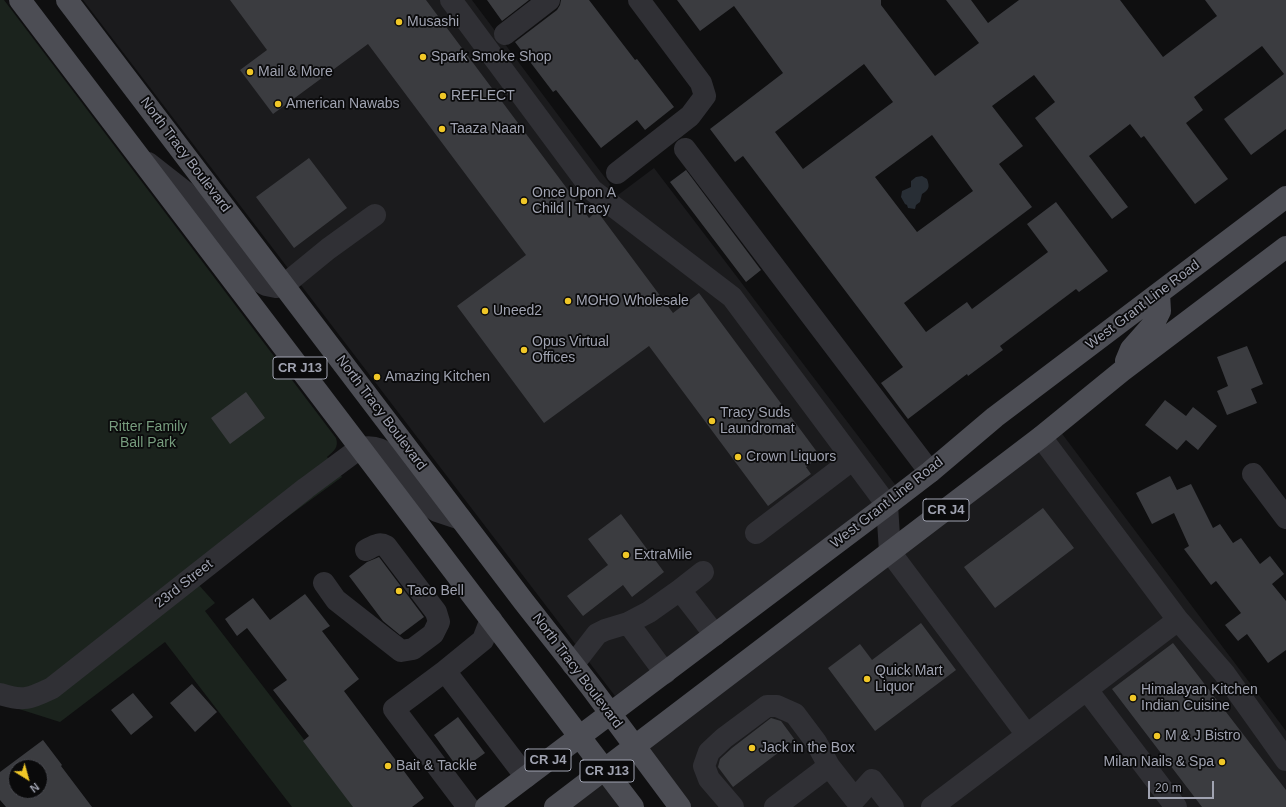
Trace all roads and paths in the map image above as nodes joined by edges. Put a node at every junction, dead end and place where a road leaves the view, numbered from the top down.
1 (20, 0) edge
2 (67, 0) edge
3 (451, 0) edge
4 (549, 0) edge
5 (639, 0) edge
6 (505, 34) dead end
7 (685, 149) dead end
8 (140, 157) junction
9 (617, 173) dead end
10 (1286, 197) edge
11 (375, 215) dead end
12 (1286, 247) edge
13 (284, 284) junction
14 (1160, 294) junction
15 (1122, 371) junction
16 (1041, 437) junction
17 (360, 448) junction
18 (852, 460) junction
19 (930, 472) junction
20 (1253, 474) dead end
21 (887, 505) junction
22 (1286, 518) edge
23 (461, 519) junction
24 (756, 533) dead end
25 (366, 550) dead end
26 (890, 552) junction
27 (703, 572) dead end
28 (324, 583) dead end
29 (680, 590) junction
30 (491, 619) junction
31 (1178, 620) junction
32 (628, 623) junction
33 (715, 635) junction
34 (573, 665) junction
35 (445, 671) junction
36 (665, 673) junction
37 (1087, 690) junction
38 (0, 694) edge
39 (610, 714) junction
40 (1028, 735) junction
41 (580, 736) junction
42 (634, 746) junction
43 (1286, 760) edge
44 (829, 766) junction
45 (605, 769) junction
46 (526, 777) junction
47 (850, 803) edge
48 (468, 807) edge
49 (486, 807) edge
50 (555, 807) edge
51 (633, 807) edge
52 (680, 807) edge
53 (733, 807) edge
54 (775, 807) edge
55 (893, 807) edge
56 (932, 807) edge
57 (1176, 807) edge

1 - 8 main road, CR J13
2 - 13 main road, North Tracy Boulevard / CR J13
3 - 18 street
4 - 6 street
5 - 9 street
7 - 19 street
8 - 13 street
8 - 17 main road, CR J13
10 - 14 main road, West Grant Line Road / CR J4
11 - 13 street
12 - 15 main road, CR J4
13 - 23 main road, North Tracy Boulevard / CR J13
14 - 15 main road
14 - 19 main road, West Grant Line Road / CR J4
15 - 16 main road, CR J4
16 - 26 main road, CR J4
16 - 31 street
17 - 23 street
17 - 30 main road, CR J13
17 - 38 street, 23rd Street
18 - 21 street
18 - 24 street
19 - 21 main road, West Grant Line Road / CR J4
20 - 22 street
21 - 26 street
21 - 33 main road, West Grant Line Road / CR J4
23 - 34 main road, North Tracy Boulevard / CR J13
25 - 28 street
26 - 40 street
26 - 42 main road, CR J4
27 - 29 street
29 - 32 street
29 - 33 street
30 - 35 street
30 - 41 main road, CR J13
31 - 37 street
31 - 43 street
32 - 34 street
32 - 36 street
33 - 36 main road, West Grant Line Road / CR J4
34 - 39 main road, North Tracy Boulevard / CR J13
35 - 46 street
35 - 48 street
36 - 39 main road, West Grant Line Road / CR J4
37 - 40 street
37 - 57 street
39 - 41 main road, West Grant Line Road / CR J4
39 - 42 main road, North Tracy Boulevard / CR J13
40 - 56 street
41 - 45 main road, CR J13
41 - 46 main road, West Grant Line Road / CR J4
42 - 45 main road, CR J4
42 - 52 main road, North Tracy Boulevard / CR J13
44 - 47 street
44 - 53 street
44 - 54 street
45 - 50 main road, CR J4
45 - 51 main road, CR J13
46 - 49 main road, West Grant Line Road / CR J4
47 - 55 street

